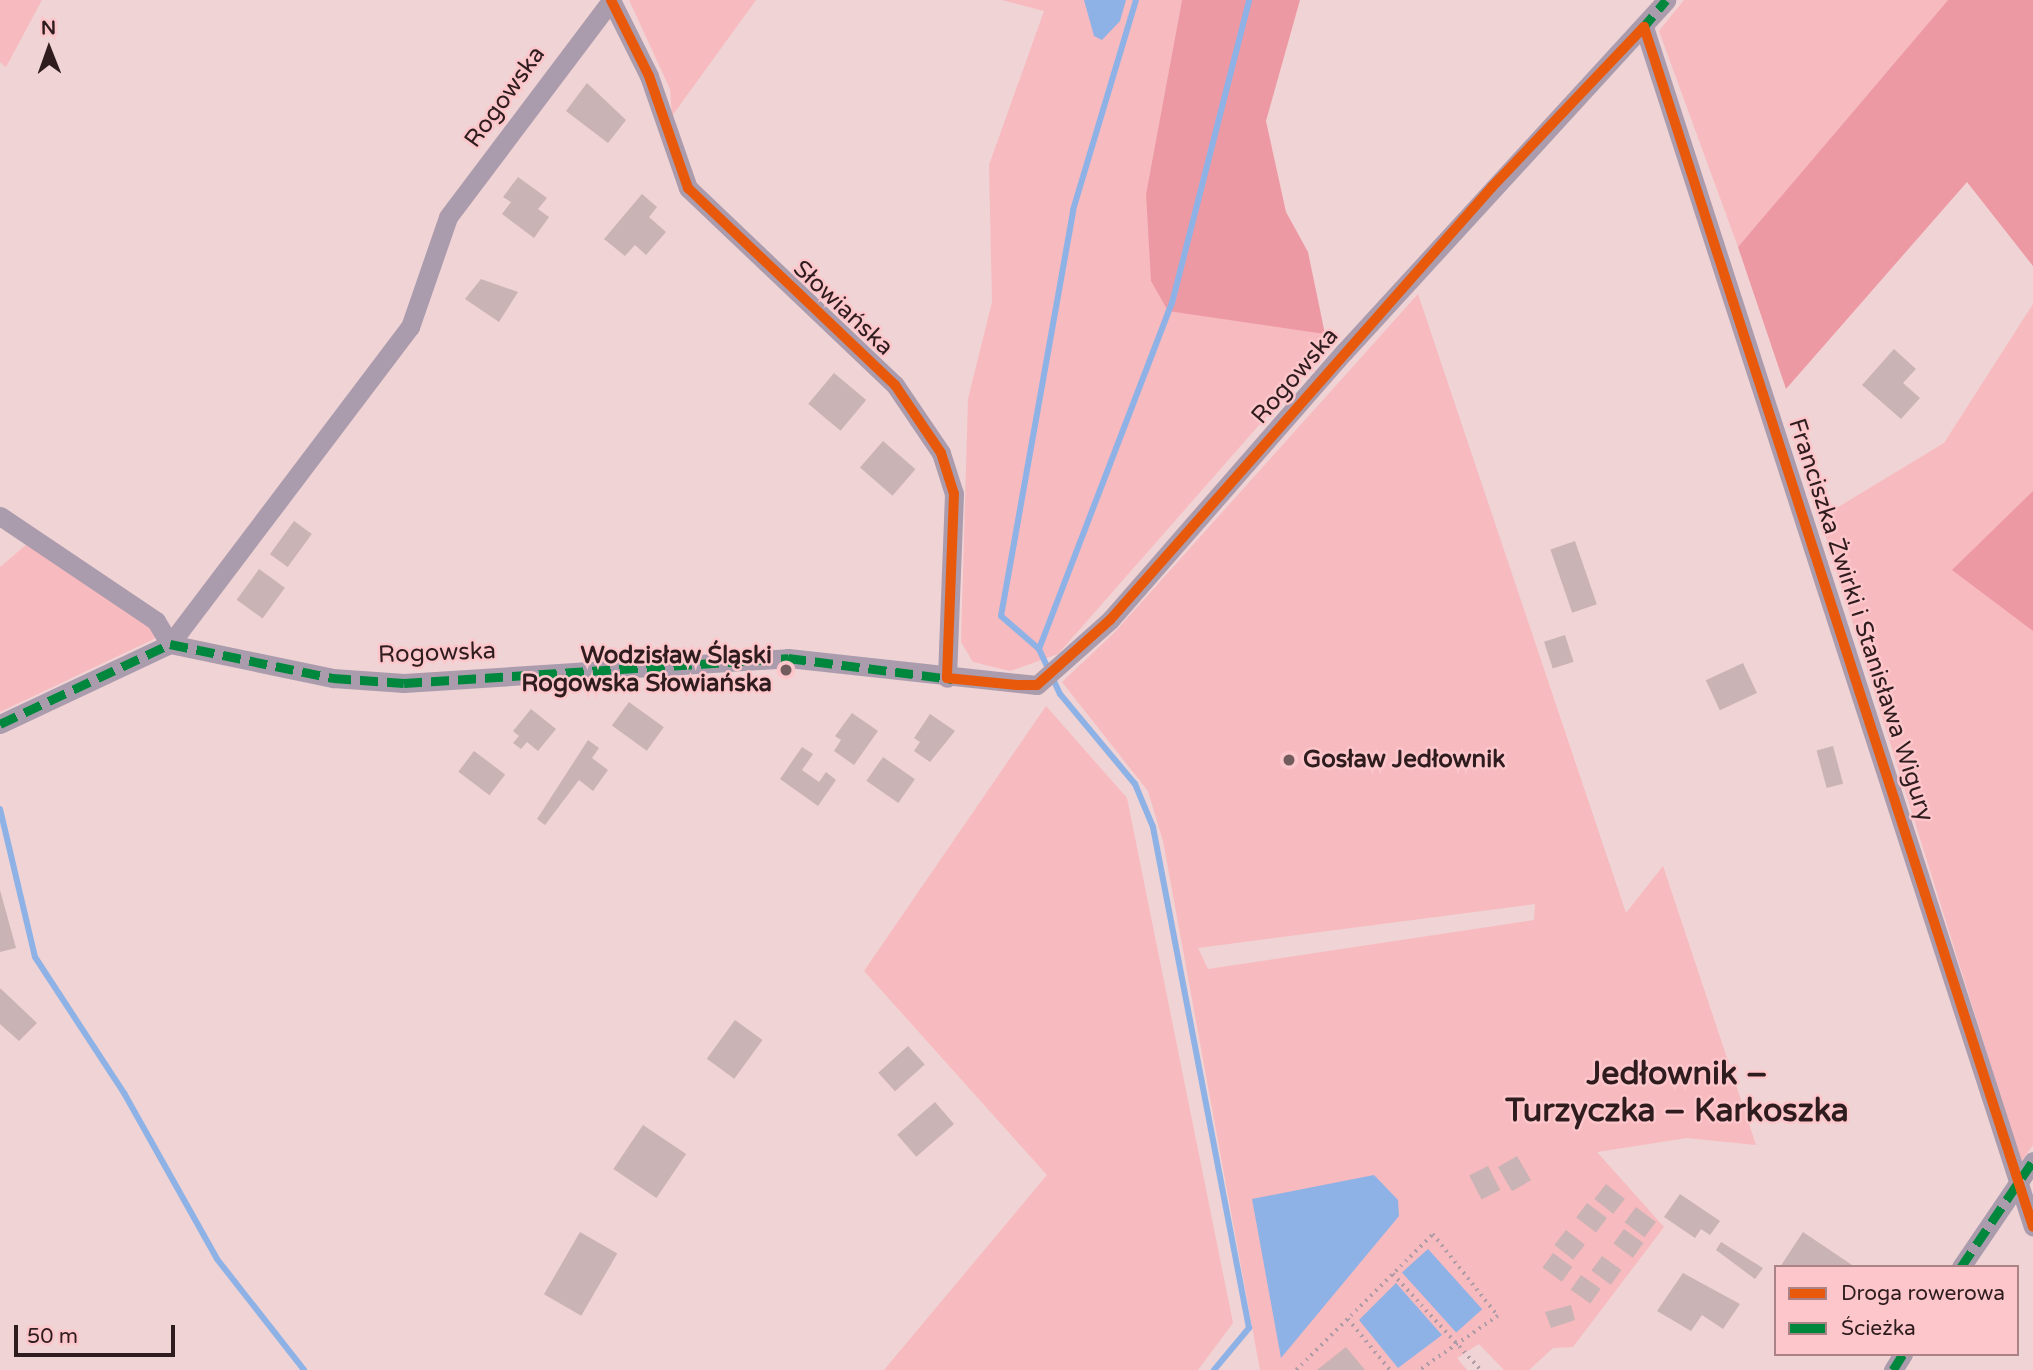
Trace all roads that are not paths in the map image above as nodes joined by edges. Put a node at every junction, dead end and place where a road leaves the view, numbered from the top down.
1 (611, 0) edge
2 (1667, 0) edge
3 (1644, 27) junction
4 (0, 516) edge
5 (170, 644) junction
6 (947, 678) junction
7 (0, 724) edge
8 (2033, 1161) edge
9 (2017, 1184) junction
10 (2033, 1227) edge
11 (1962, 1265) edge

1 - 5 street, Rogowska
1 - 6 street, Słowiańska
2 - 3 street, Rogowska
3 - 6 street, Rogowska
3 - 9 street, Franciszka Żwirki i Stanisława Wigury
4 - 5 street
5 - 6 street, Rogowska
5 - 7 street, Rogowska
8 - 9 street
9 - 10 street, Franciszka Żwirki i Stanisława Wigury
9 - 11 street

